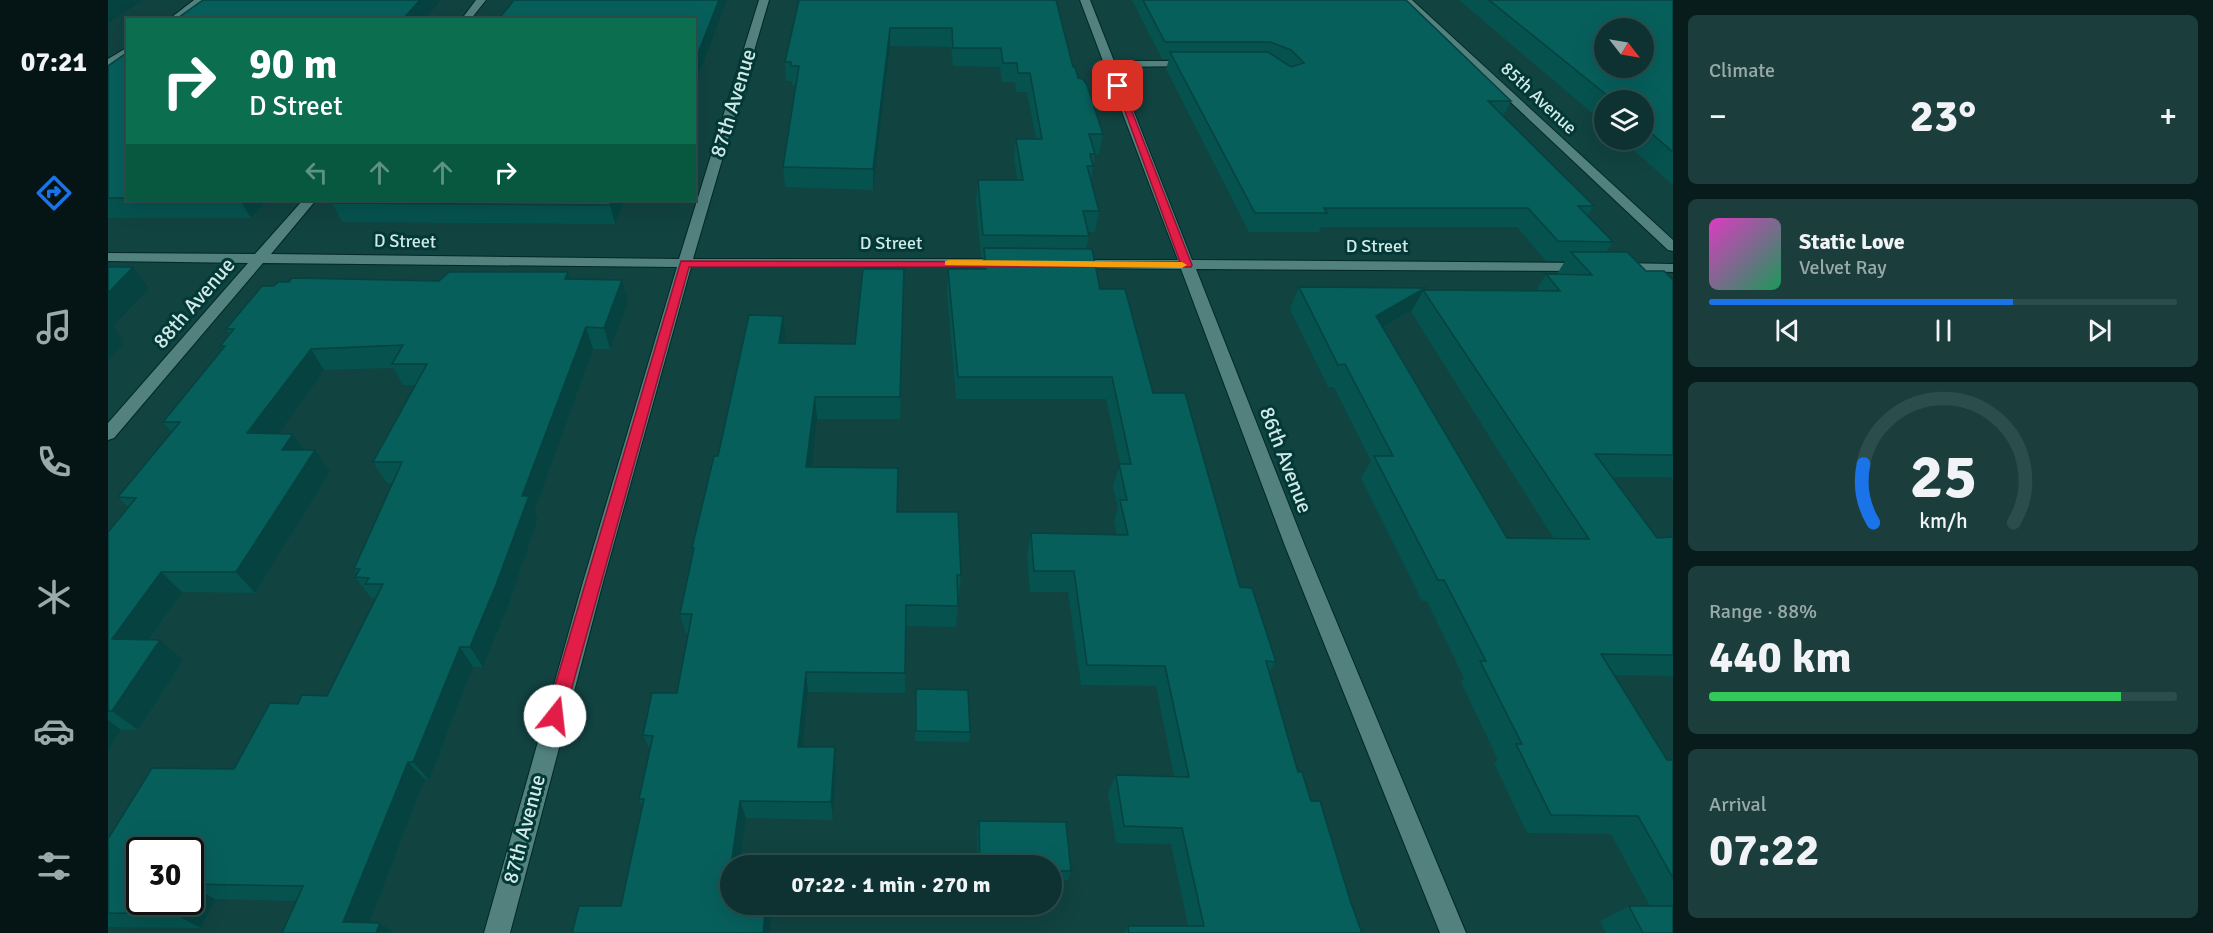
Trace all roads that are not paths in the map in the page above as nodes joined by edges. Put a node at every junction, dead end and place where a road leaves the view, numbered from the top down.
1 (200, 0) edge
2 (481, 0) edge
3 (764, 0) edge
4 (1085, 0) edge
5 (1407, 0) edge
6 (175, 18) edge
7 (467, 18) edge
8 (126, 51) edge
9 (108, 64) edge
10 (1110, 64) junction
11 (1201, 64) edge
12 (309, 201) edge
13 (1673, 247) edge
14 (108, 257) edge
15 (260, 259) junction
16 (685, 263) junction
17 (1022, 264) edge
18 (1058, 264) edge
19 (1187, 265) junction
20 (1673, 268) edge
21 (108, 434) edge
22 (497, 933) edge
23 (1453, 933) edge

1 - 6 street
2 - 7 street
3 - 16 street, 87th Avenue
4 - 10 street, 86th Avenue
5 - 13 street, 85th Avenue
8 - 9 street
10 - 11 street
10 - 19 street, 86th Avenue
12 - 15 street, 88th Avenue
14 - 15 street, D Street
15 - 16 street, D Street
15 - 21 street, 88th Avenue
16 - 17 street, D Street
16 - 22 street, 87th Avenue
18 - 19 street, D Street
19 - 20 street, D Street
19 - 23 street, 86th Avenue

